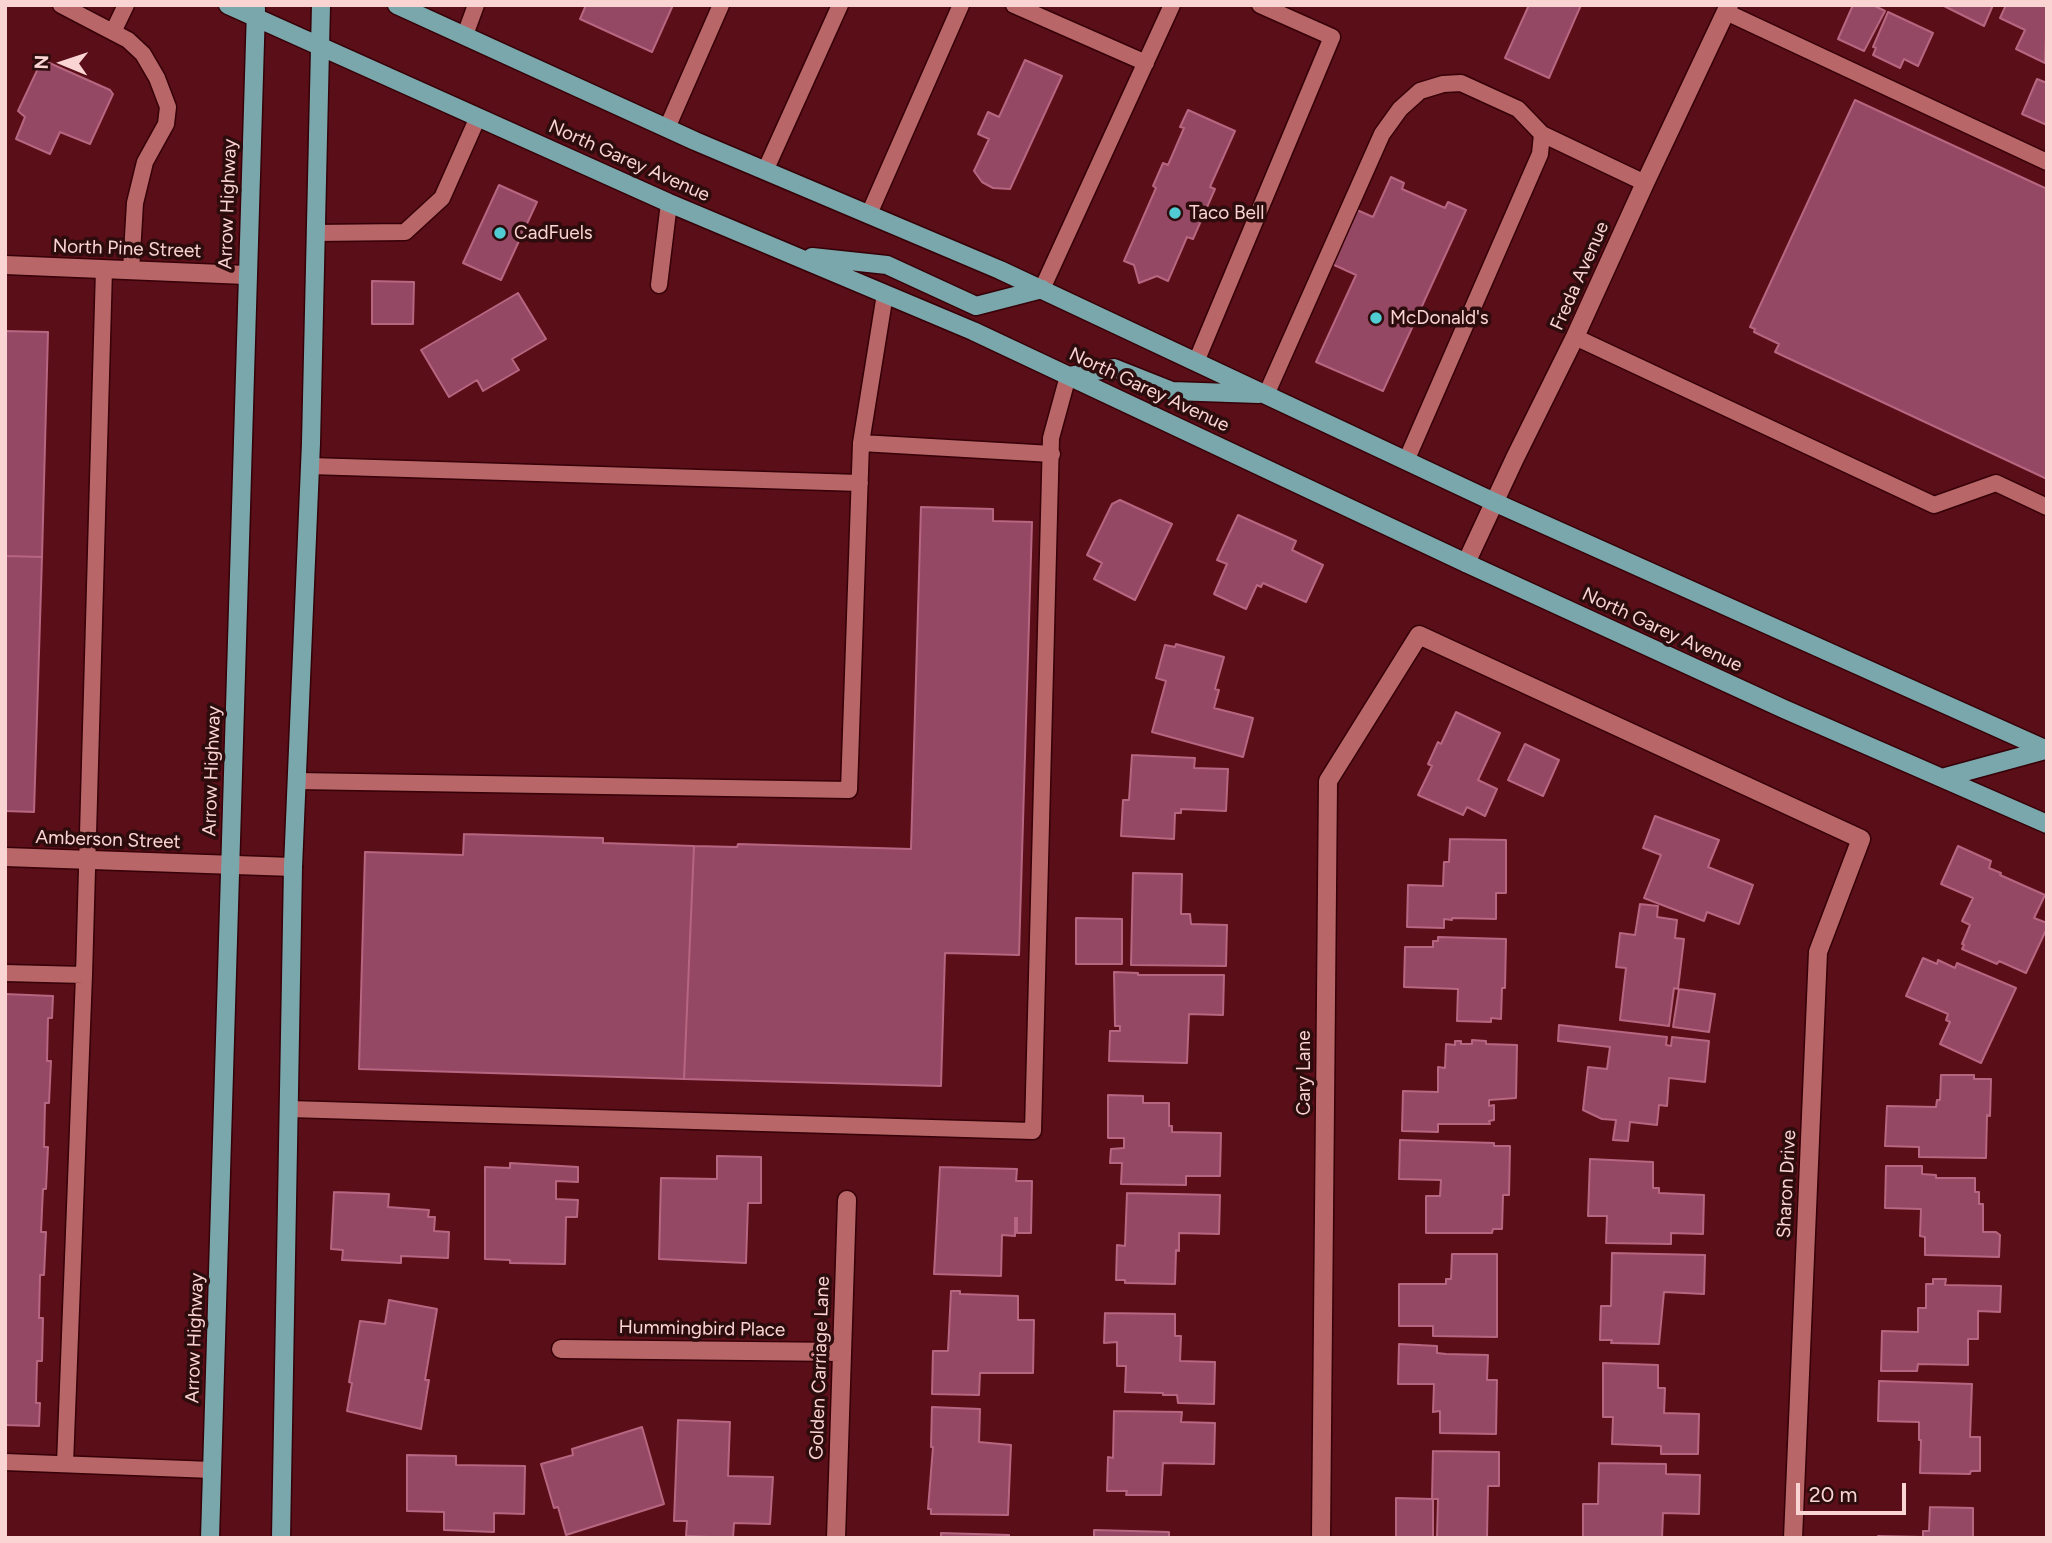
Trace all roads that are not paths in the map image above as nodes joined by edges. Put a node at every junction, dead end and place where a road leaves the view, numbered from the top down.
1 (61, 5) edge
2 (126, 5) edge
3 (228, 5) edge
4 (321, 5) edge
5 (397, 5) edge
6 (476, 5) edge
7 (721, 5) edge
8 (840, 5) edge
9 (961, 5) edge
10 (1014, 5) edge
11 (1172, 5) edge
12 (1261, 5) edge
13 (1728, 9) edge
14 (255, 11) edge
15 (113, 32) junction
16 (466, 35) junction
17 (319, 47) junction
18 (1146, 63) junction
19 (478, 117) junction
20 (667, 128) junction
21 (1542, 134) junction
22 (2047, 162) edge
23 (765, 171) junction
24 (1645, 183) junction
25 (669, 203) junction
26 (869, 214) junction
27 (315, 233) junction
28 (793, 255) junction
29 (5, 265) edge
30 (104, 269) junction
31 (131, 270) junction
32 (246, 275) junction
33 (659, 285) dead end
34 (1042, 289) junction
35 (885, 294) junction
36 (1575, 337) junction
37 (1196, 362) junction
38 (1068, 376) junction
39 (1266, 395) junction
40 (861, 443) junction
41 (1052, 454) junction
42 (1406, 461) junction
43 (310, 466) junction
44 (860, 483) junction
45 (1494, 502) junction
46 (2047, 507) edge
47 (1466, 563) junction
48 (2046, 749) edge
49 (1942, 778) junction
50 (297, 781) junction
51 (2047, 824) edge
52 (1861, 839) joint
53 (5, 857) edge
54 (87, 860) junction
55 (230, 864) junction
56 (293, 867) junction
57 (5, 973) edge
58 (84, 975) junction
59 (289, 1109) junction
60 (847, 1200) dead end
61 (561, 1349) dead end
62 (841, 1352) junction
63 (5, 1462) edge
64 (65, 1464) junction
65 (212, 1470) junction
66 (211, 1538) edge
67 (281, 1538) edge
68 (836, 1538) edge
69 (1321, 1538) edge
70 (1793, 1538) edge

1 - 15 lane
2 - 15 lane
3 - 14 main road, North Garey Avenue
4 - 17 main road
5 - 16 main road
6 - 16 lane
7 - 20 lane
8 - 23 lane
9 - 26 lane
10 - 18 lane
11 - 18 lane
12 - 37 lane
13 - 22 lane
13 - 24 street, Freda Avenue
14 - 17 main road, North Garey Avenue
14 - 32 main road, Arrow Highway
15 - 31 lane
16 - 20 main road
17 - 19 main road, North Garey Avenue
17 - 27 main road
18 - 34 lane
19 - 25 main road, North Garey Avenue
19 - 27 lane
20 - 23 main road
21 - 24 lane
21 - 39 lane
21 - 42 lane
23 - 26 main road
24 - 36 street, Freda Avenue
25 - 28 main road, North Garey Avenue
25 - 33 lane
26 - 34 main road
27 - 43 main road
28 - 34 main road
28 - 35 main road, North Garey Avenue
29 - 30 street, North Pine Street
30 - 31 street, North Pine Street
30 - 54 lane
31 - 32 street, North Pine Street
32 - 55 main road, Arrow Highway
34 - 37 main road
35 - 38 main road, North Garey Avenue
35 - 40 lane
36 - 45 street, Freda Avenue
36 - 46 lane
37 - 39 main road
38 - 39 main road
38 - 41 lane
38 - 47 main road, North Garey Avenue
39 - 42 main road
40 - 41 lane
40 - 44 lane
41 - 59 lane
42 - 45 main road
43 - 44 lane
43 - 50 main road
44 - 50 lane
45 - 47 street, Freda Avenue
45 - 48 main road
47 - 49 main road, North Garey Avenue
48 - 49 main road
49 - 51 main road, North Garey Avenue
50 - 56 main road
52 - 69 street, Cary Lane
52 - 70 street, Sharon Drive
53 - 54 street, Amberson Street
54 - 55 street, Amberson Street
54 - 58 lane
55 - 56 street, Amberson Street
55 - 65 main road, Arrow Highway
56 - 59 main road
57 - 58 lane
58 - 64 lane
59 - 67 main road
60 - 62 street, Golden Carriage Lane
61 - 62 street, Hummingbird Place
62 - 68 street, Golden Carriage Lane
63 - 64 lane
64 - 65 lane
65 - 66 main road, Arrow Highway

